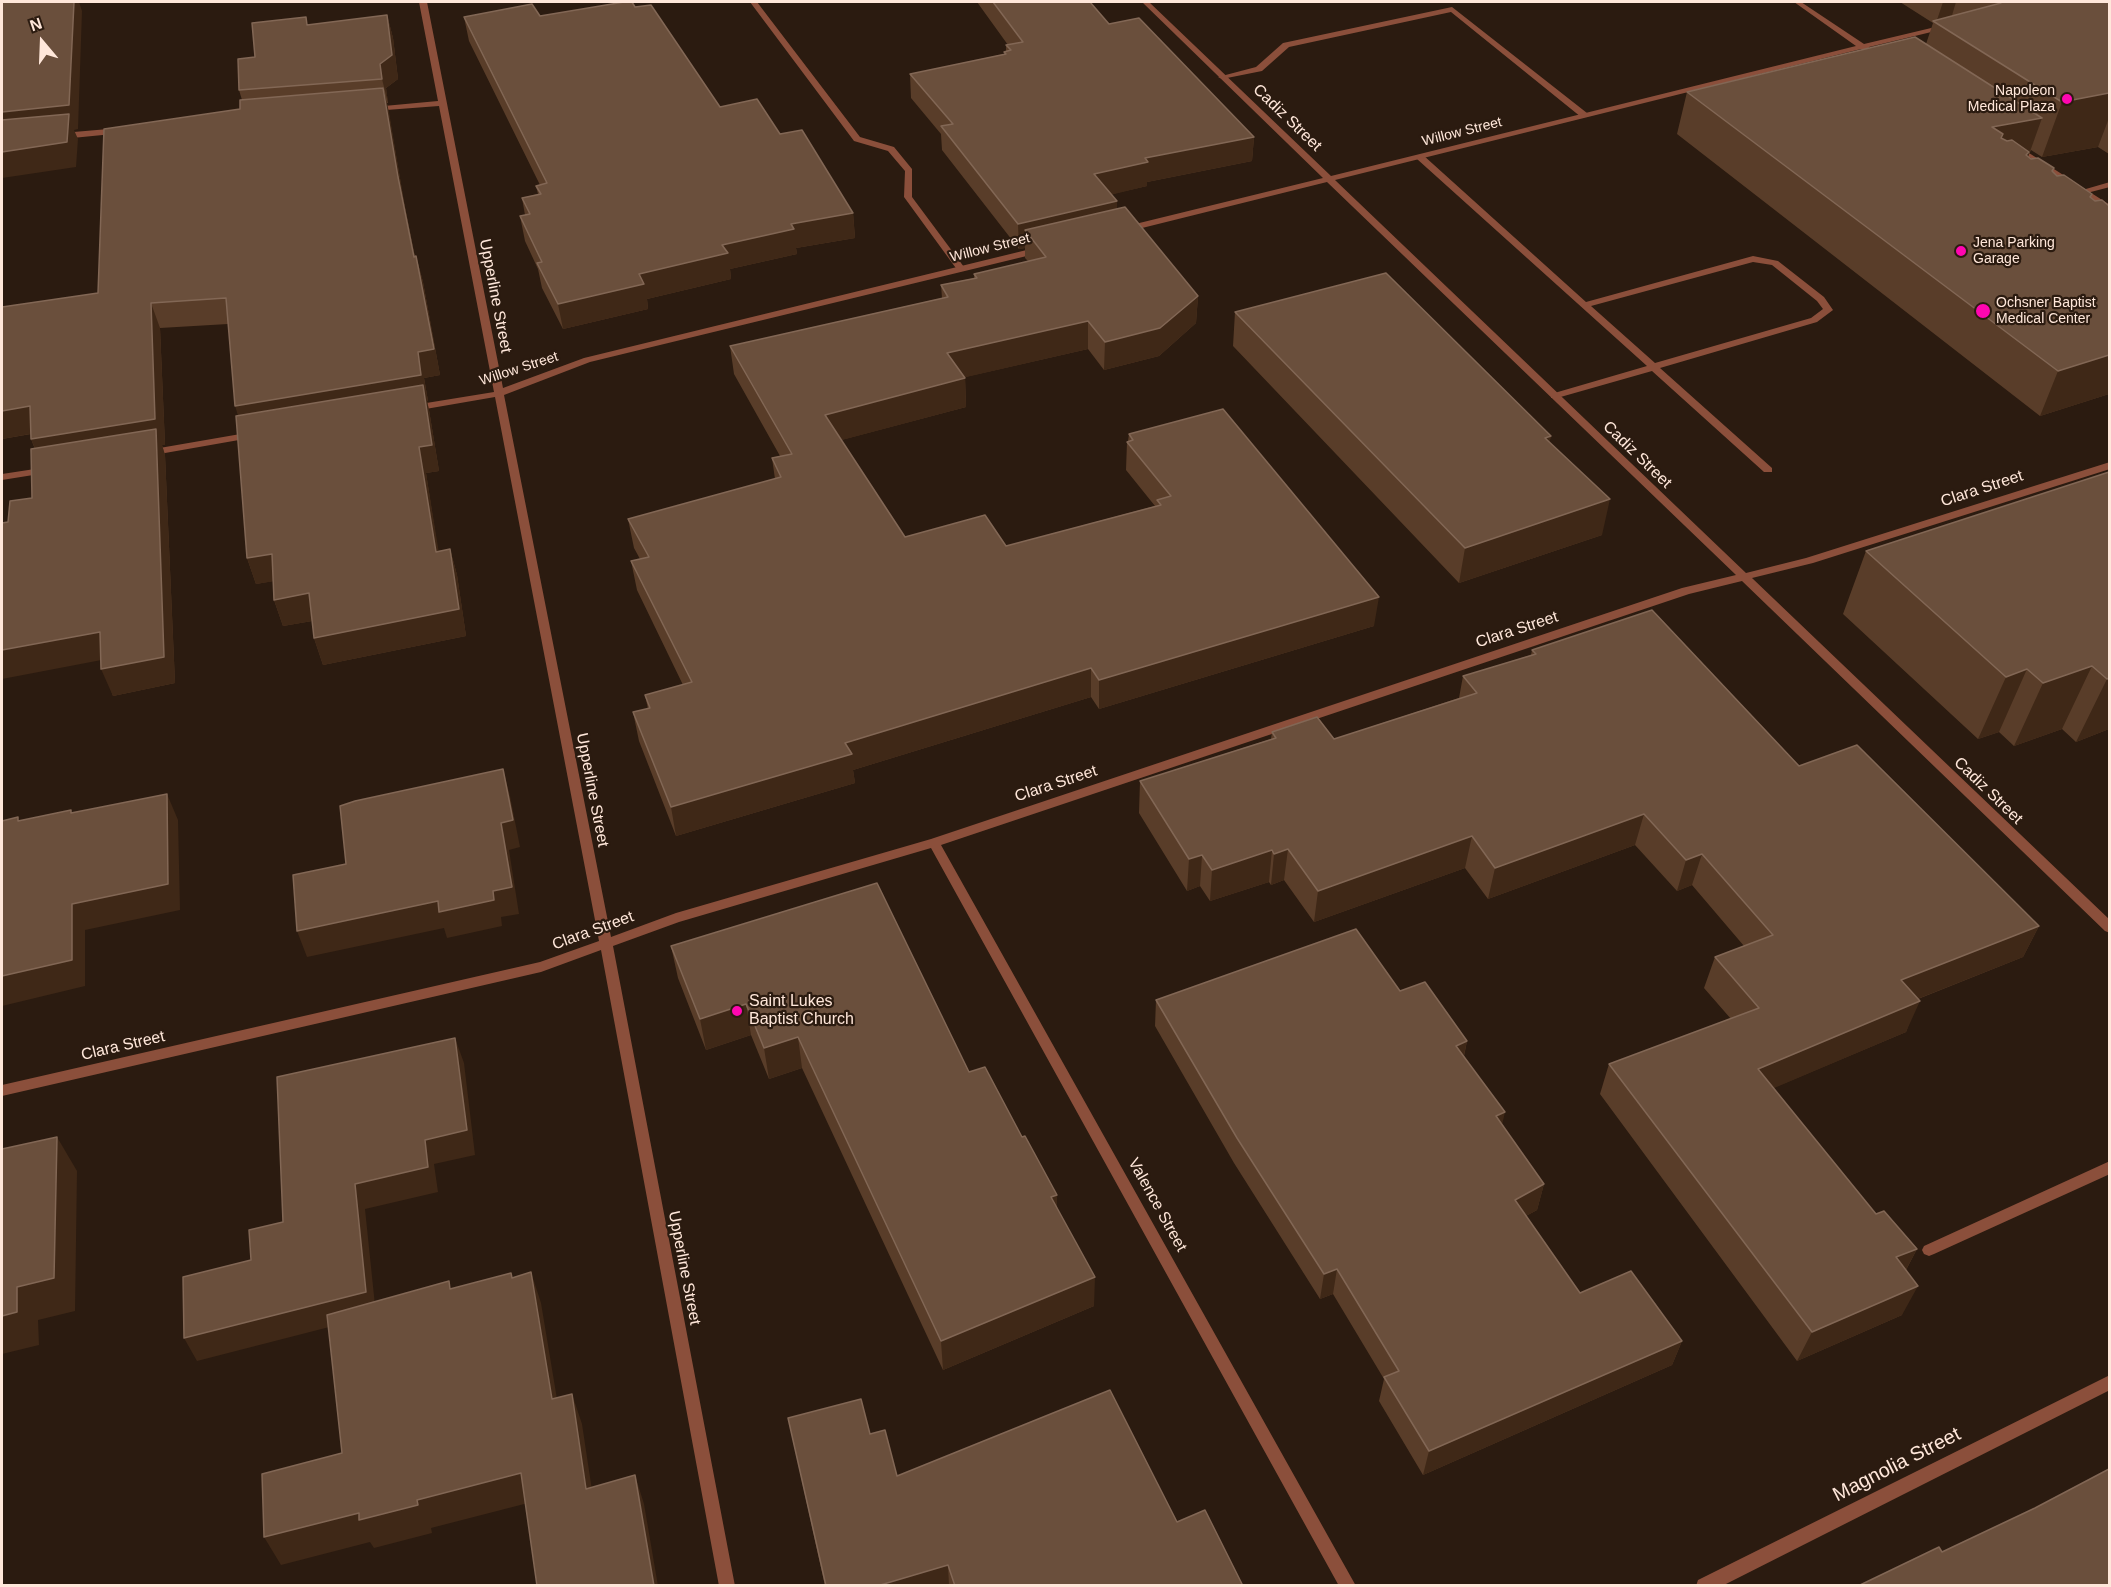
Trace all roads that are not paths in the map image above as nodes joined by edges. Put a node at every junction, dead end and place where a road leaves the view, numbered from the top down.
1 (423, 2) edge
2 (753, 2) edge
3 (1145, 2) edge
4 (1797, 2) edge
5 (1952, 25) edge
6 (1862, 46) junction
7 (1871, 52) edge
8 (1222, 76) junction
9 (441, 103) junction
10 (366, 109) edge
11 (1584, 115) junction
12 (131, 130) edge
13 (49, 137) edge
14 (2006, 141) edge
15 (1420, 156) junction
16 (2045, 166) junction
17 (2034, 169) edge
18 (1329, 180) junction
19 (2069, 182) junction
20 (2109, 184) edge
21 (2059, 185) edge
22 (2083, 191) junction
23 (2095, 199) junction
24 (2084, 202) edge
25 (2109, 209) edge
26 (1111, 233) edge
27 (1053, 247) edge
28 (961, 269) junction
29 (1584, 304) junction
30 (1654, 367) junction
31 (497, 394) junction
32 (1554, 396) junction
33 (407, 409) edge
34 (268, 433) edge
35 (141, 454) edge
36 (2109, 465) edge
37 (59, 468) edge
38 (1768, 470) dead end
39 (2, 477) edge
40 (1743, 578) junction
41 (934, 843) junction
42 (2109, 928) edge
43 (606, 944) junction
44 (2, 1091) edge
45 (2109, 1167) edge
46 (1929, 1250) dead end
47 (2109, 1382) edge
48 (727, 1586) edge
49 (1348, 1586) edge
50 (1704, 1586) edge

1 - 9 street, Upperline Street
2 - 28 street
3 - 8 street, Cadiz Street
4 - 6 street
5 - 6 street, Willow Street
6 - 7 street
6 - 11 street, Willow Street
8 - 11 street
8 - 18 street, Cadiz Street
9 - 10 street
9 - 31 street, Upperline Street
11 - 15 street, Willow Street
12 - 13 street
14 - 16 street
15 - 18 street, Willow Street
15 - 29 street
16 - 17 street
16 - 19 street
18 - 26 street, Willow Street
18 - 32 street, Cadiz Street
19 - 21 street
19 - 22 street
20 - 22 street
22 - 23 street
23 - 24 street
23 - 25 street
27 - 28 street, Willow Street
28 - 31 street, Willow Street
29 - 30 street
29 - 30 street
30 - 32 street
30 - 38 street
31 - 33 street, Willow Street
31 - 43 street, Upperline Street
32 - 40 street, Cadiz Street
34 - 35 street
36 - 40 street, Clara Street
37 - 39 street
40 - 41 street, Clara Street
40 - 42 street, Cadiz Street
41 - 43 street, Clara Street
41 - 49 street, Valence Street
43 - 44 street, Clara Street
43 - 48 street, Upperline Street
45 - 46 street
47 - 50 street, Magnolia Street

